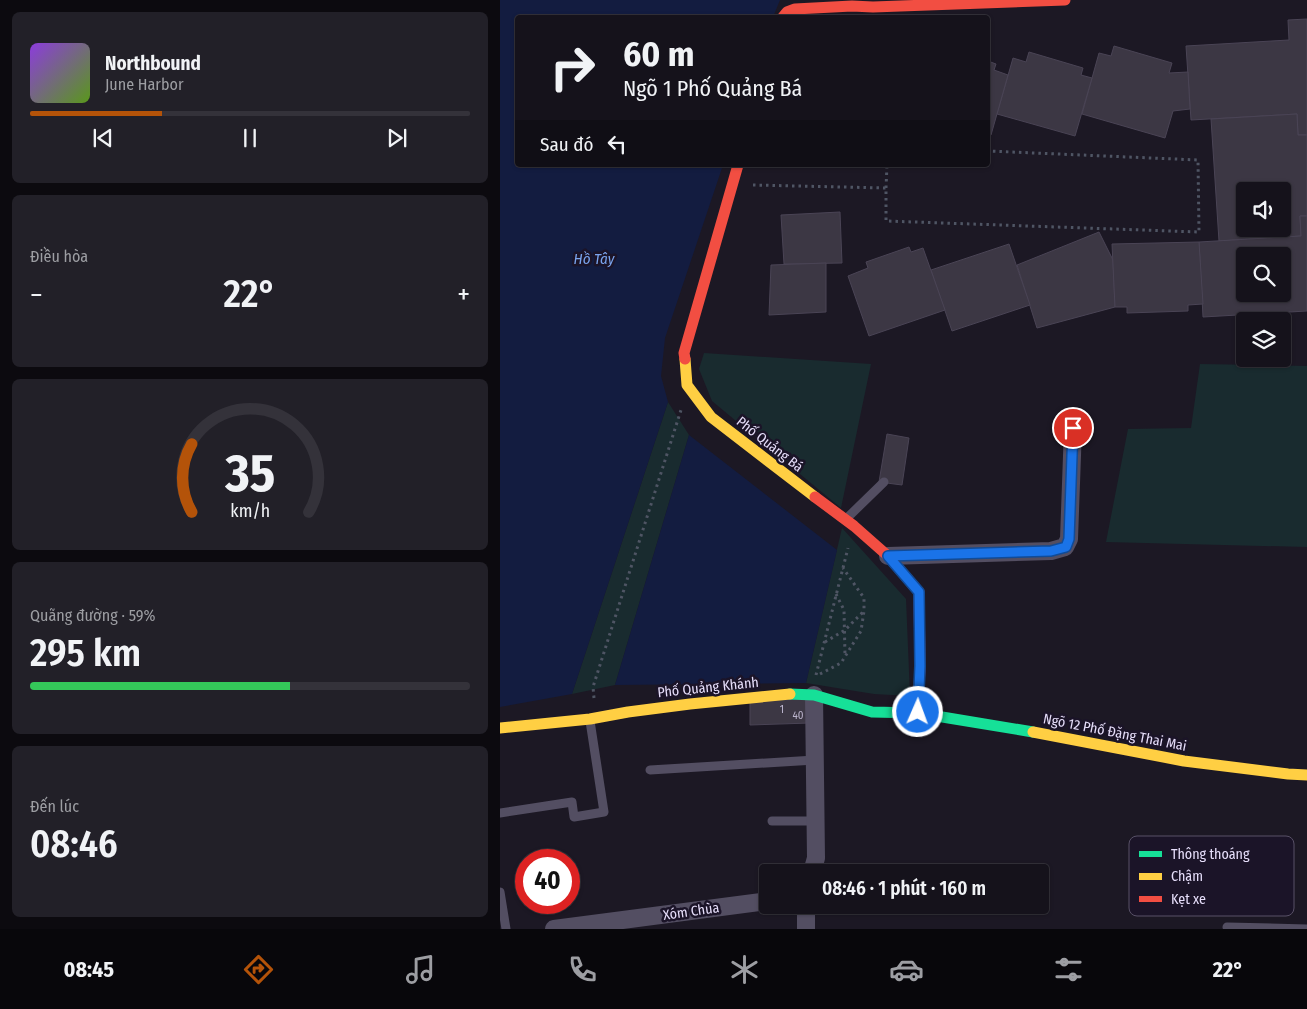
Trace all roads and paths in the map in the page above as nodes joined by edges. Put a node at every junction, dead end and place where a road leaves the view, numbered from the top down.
1 (1065, 0) edge
2 (784, 15) edge
3 (990, 151) edge
4 (737, 167) edge
5 (887, 167) edge
6 (732, 185) junction
7 (886, 188) junction
8 (681, 407) dead end
9 (1073, 428) dead end
10 (884, 482) dead end
11 (850, 523) junction
12 (888, 556) junction
13 (843, 568) junction
14 (836, 594) junction
15 (864, 611) junction
16 (845, 630) junction
17 (824, 642) junction
18 (845, 657) junction
19 (816, 676) junction
20 (814, 688) junction
21 (594, 700) dead end
22 (918, 712) junction
23 (590, 719) junction
24 (500, 728) edge
25 (815, 760) junction
26 (650, 770) dead end
27 (1307, 775) edge
28 (500, 813) edge
29 (772, 821) dead end
30 (816, 821) junction
31 (814, 864) edge
32 (500, 892) edge
33 (759, 902) edge
34 (806, 914) edge
35 (1227, 927) dead end
36 (506, 929) edge
37 (554, 929) edge
38 (806, 929) edge
39 (1307, 929) edge

1 - 2 street
3 - 7 path
4 - 6 street, Phố Quảng Bá
5 - 7 path
6 - 7 path
6 - 11 street, Phố Quảng Bá
8 - 21 path
9 - 12 street
10 - 11 lane
11 - 12 street, Phố Quảng Bá
11 - 13 path
12 - 22 street, Phố Quảng Bá
13 - 14 path
13 - 15 path
14 - 16 path
14 - 17 path
15 - 16 path
15 - 18 path
16 - 17 path
16 - 18 path
17 - 19 path
18 - 19 path
19 - 20 path
20 - 22 street, Phố Quảng Khánh
20 - 23 street, Phố Quảng Khánh
20 - 25 street
22 - 27 street, Ngõ 12 Phố Đặng Thai Mai
23 - 24 street, Phố Quảng Khánh
23 - 28 lane
25 - 26 lane
25 - 30 street
29 - 30 lane
30 - 31 street
32 - 36 lane
33 - 37 street, Xóm Chùa
34 - 38 street
35 - 39 lane

